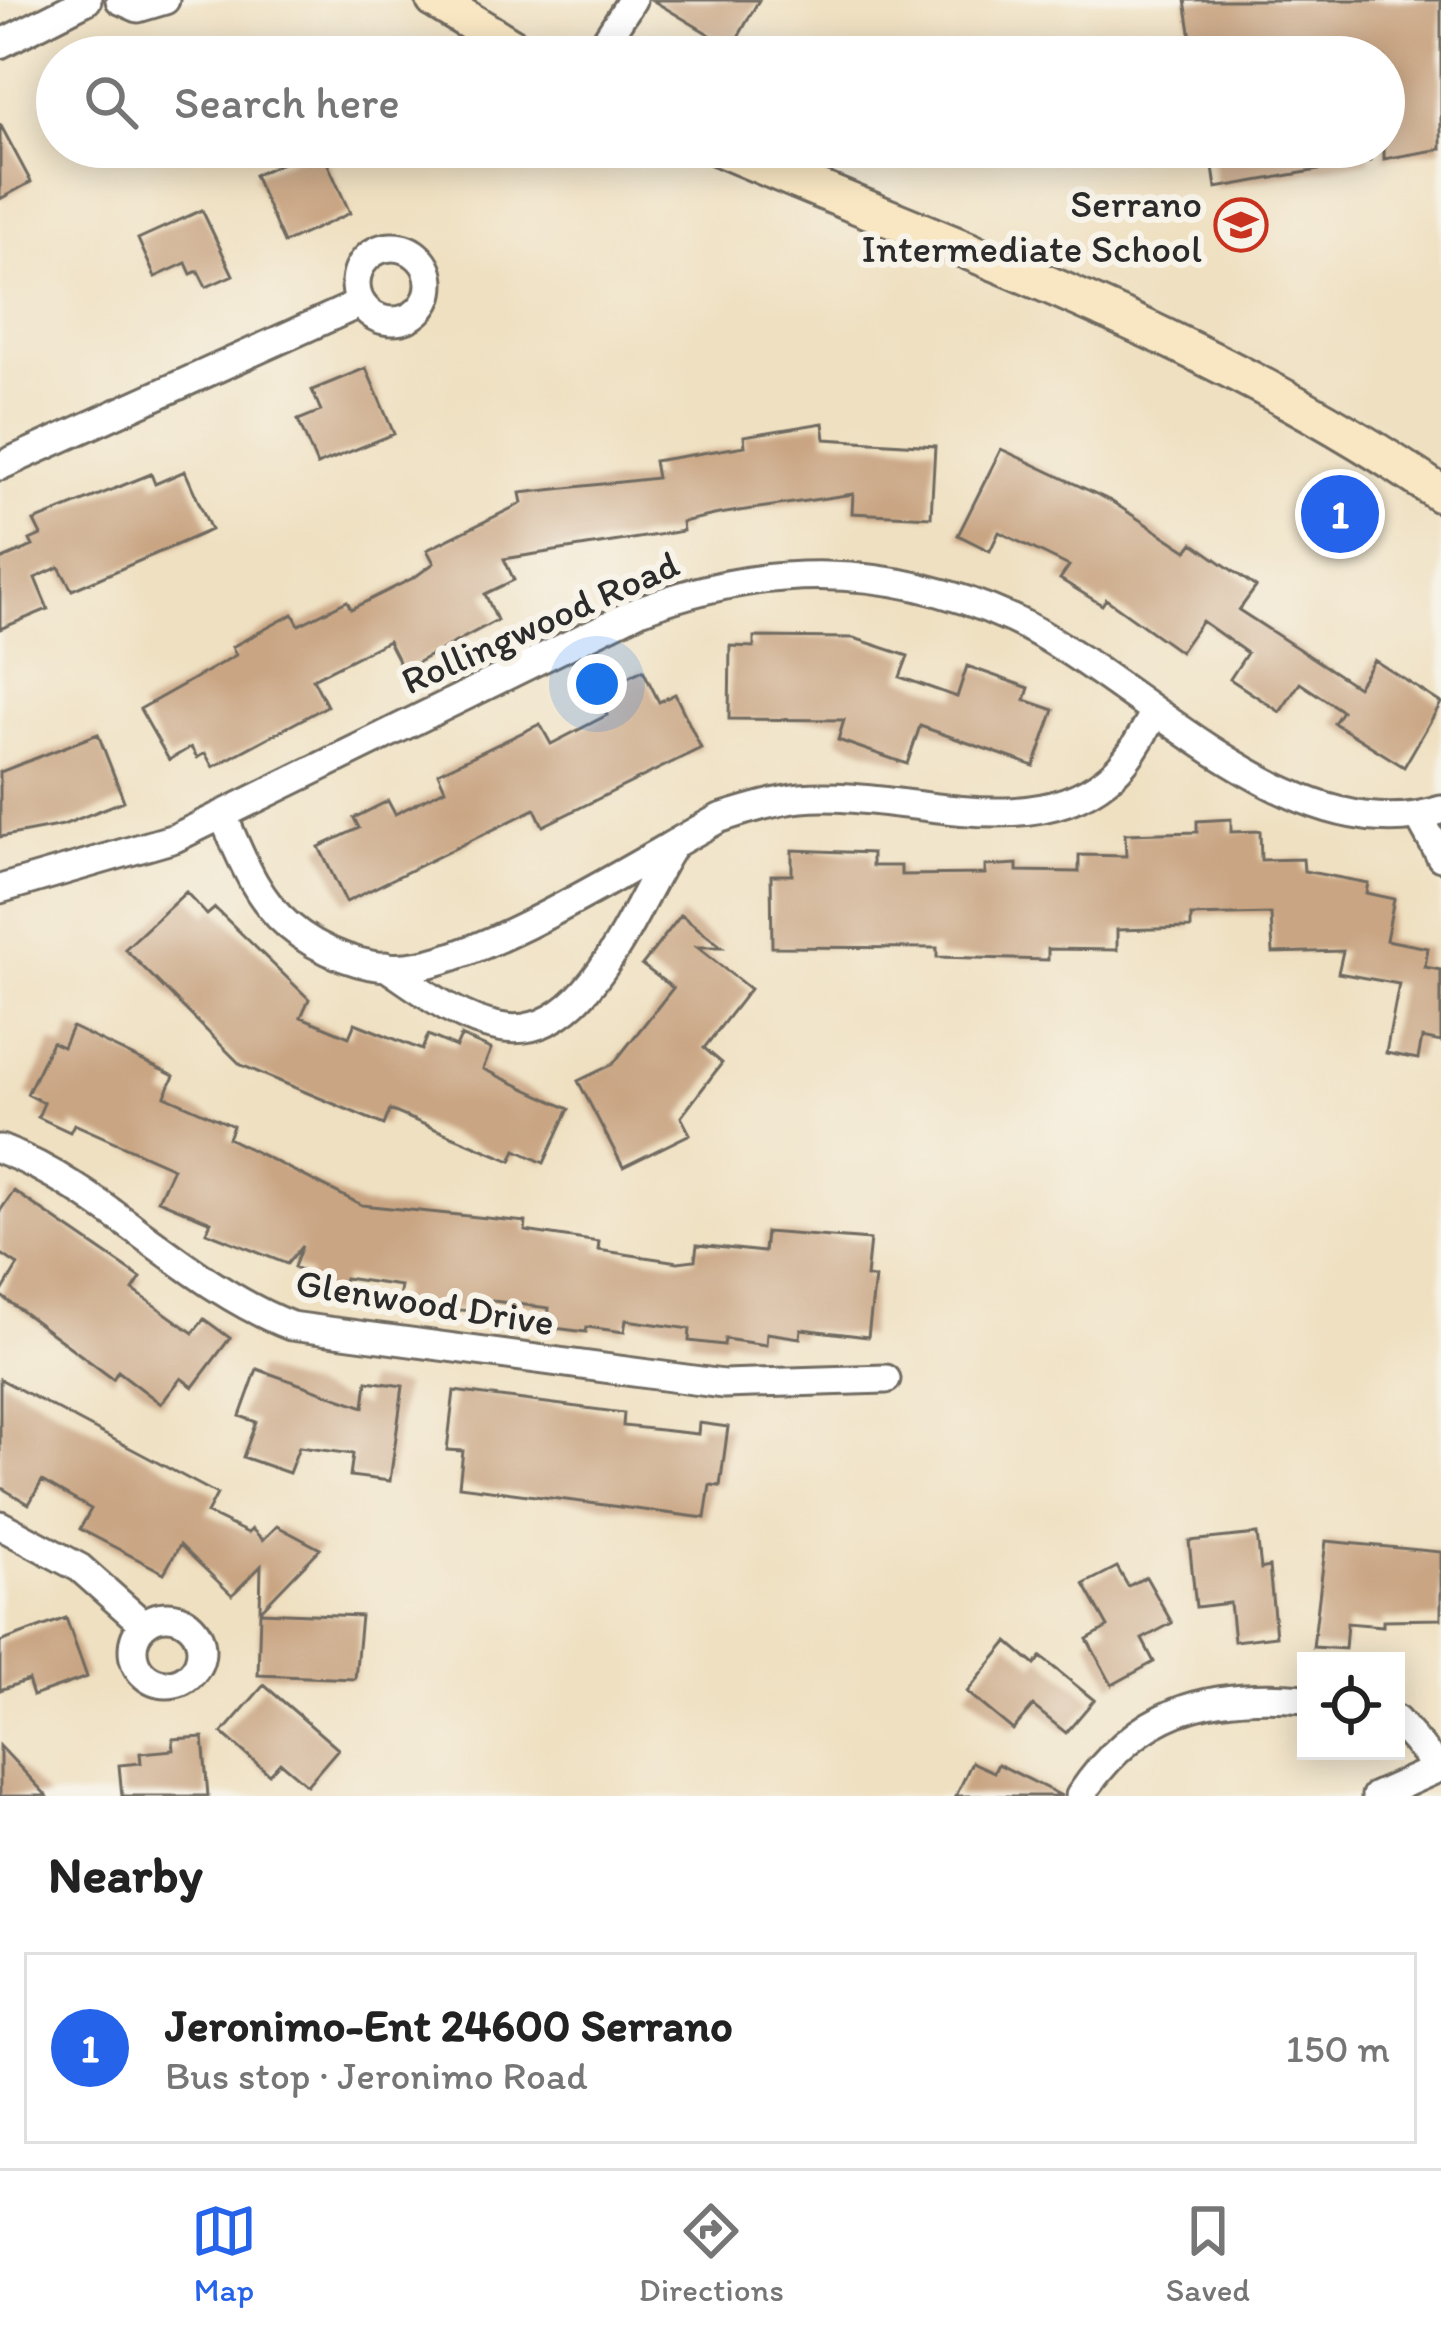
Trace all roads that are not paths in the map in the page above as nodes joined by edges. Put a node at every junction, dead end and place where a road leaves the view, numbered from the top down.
1 (87, 0) edge
2 (120, 0) edge
3 (165, 0) edge
4 (434, 0) edge
5 (625, 2) edge
6 (493, 36) edge
7 (606, 36) edge
8 (0, 44) edge
9 (768, 168) edge
10 (361, 303) dead end
11 (0, 466) edge
12 (1441, 494) edge
13 (1155, 712) junction
14 (1430, 814) edge
15 (223, 816) junction
16 (675, 842) junction
17 (1441, 857) edge
18 (0, 889) edge
19 (385, 966) junction
20 (0, 1149) edge
21 (886, 1379) dead end
22 (0, 1525) edge
23 (143, 1624) dead end
24 (1297, 1698) edge
25 (1405, 1730) edge
26 (1440, 1767) edge
27 (1080, 1796) edge
28 (1376, 1796) edge

1 - 8 street
2 - 3 street
4 - 6 main road
5 - 7 street
9 - 12 main road
10 - 11 street
13 - 14 street, Rollingwood Road
13 - 15 street, Rollingwood Road
13 - 16 street
14 - 17 street
15 - 18 street, Rollingwood Road
15 - 19 street
16 - 19 street
16 - 19 street
20 - 21 street, Glenwood Drive
22 - 23 street
24 - 27 street
25 - 26 street
26 - 28 street

